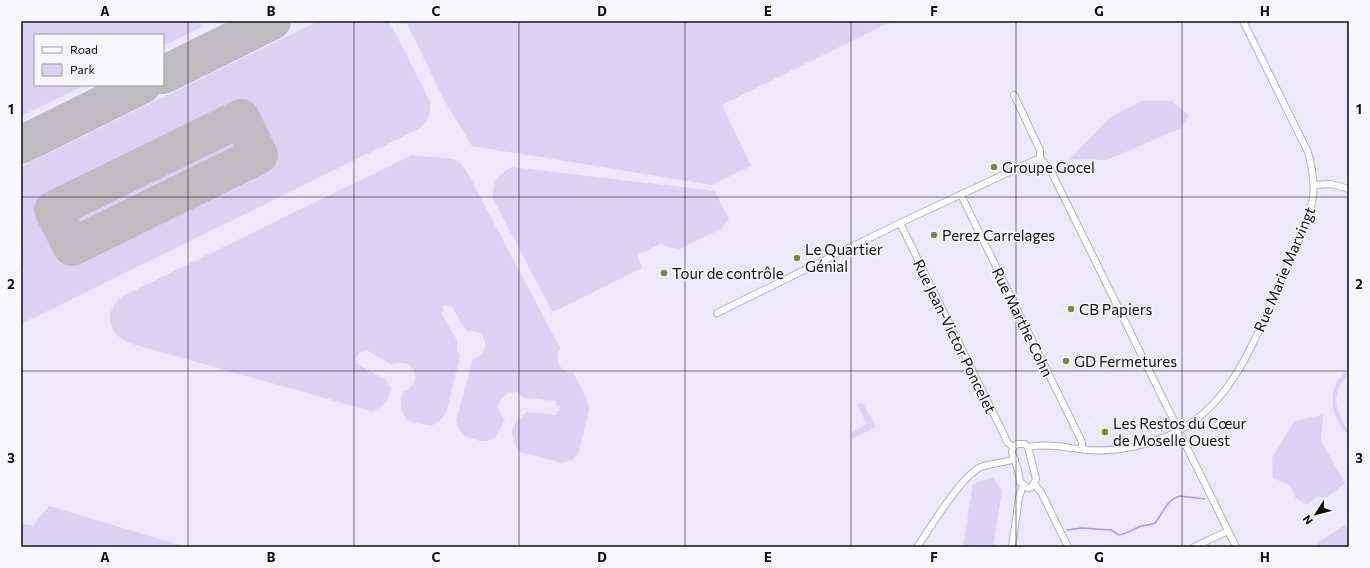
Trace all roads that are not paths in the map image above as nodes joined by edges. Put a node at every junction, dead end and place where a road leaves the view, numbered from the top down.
1 (1243, 21) edge
2 (1014, 95) dead end
3 (1040, 158) junction
4 (1314, 185) junction
5 (1349, 189) edge
6 (961, 195) junction
7 (900, 223) junction
8 (716, 312) dead end
9 (1179, 431) junction
10 (1028, 447) junction
11 (1013, 448) junction
12 (1082, 449) junction
13 (1014, 459) junction
14 (1034, 484) junction
15 (1023, 486) junction
16 (1228, 531) junction
17 (917, 547) edge
18 (1012, 547) edge
19 (1068, 547) edge
20 (1194, 547) edge
21 (1236, 547) edge

1 - 4 street, Rue Marie Marvingt
2 - 3 street
3 - 6 street
3 - 9 street
4 - 5 street
4 - 9 street, Rue Marie Marvingt
6 - 7 street
6 - 12 street, Rue Marthe Cohn
7 - 8 street
7 - 11 street, Rue Jean-Victor Poncelet
9 - 12 street
9 - 16 street
10 - 11 street
10 - 12 street
10 - 14 street
11 - 13 street
13 - 15 street
13 - 17 street
14 - 15 street
14 - 19 street
15 - 18 street
16 - 20 street
16 - 21 street

